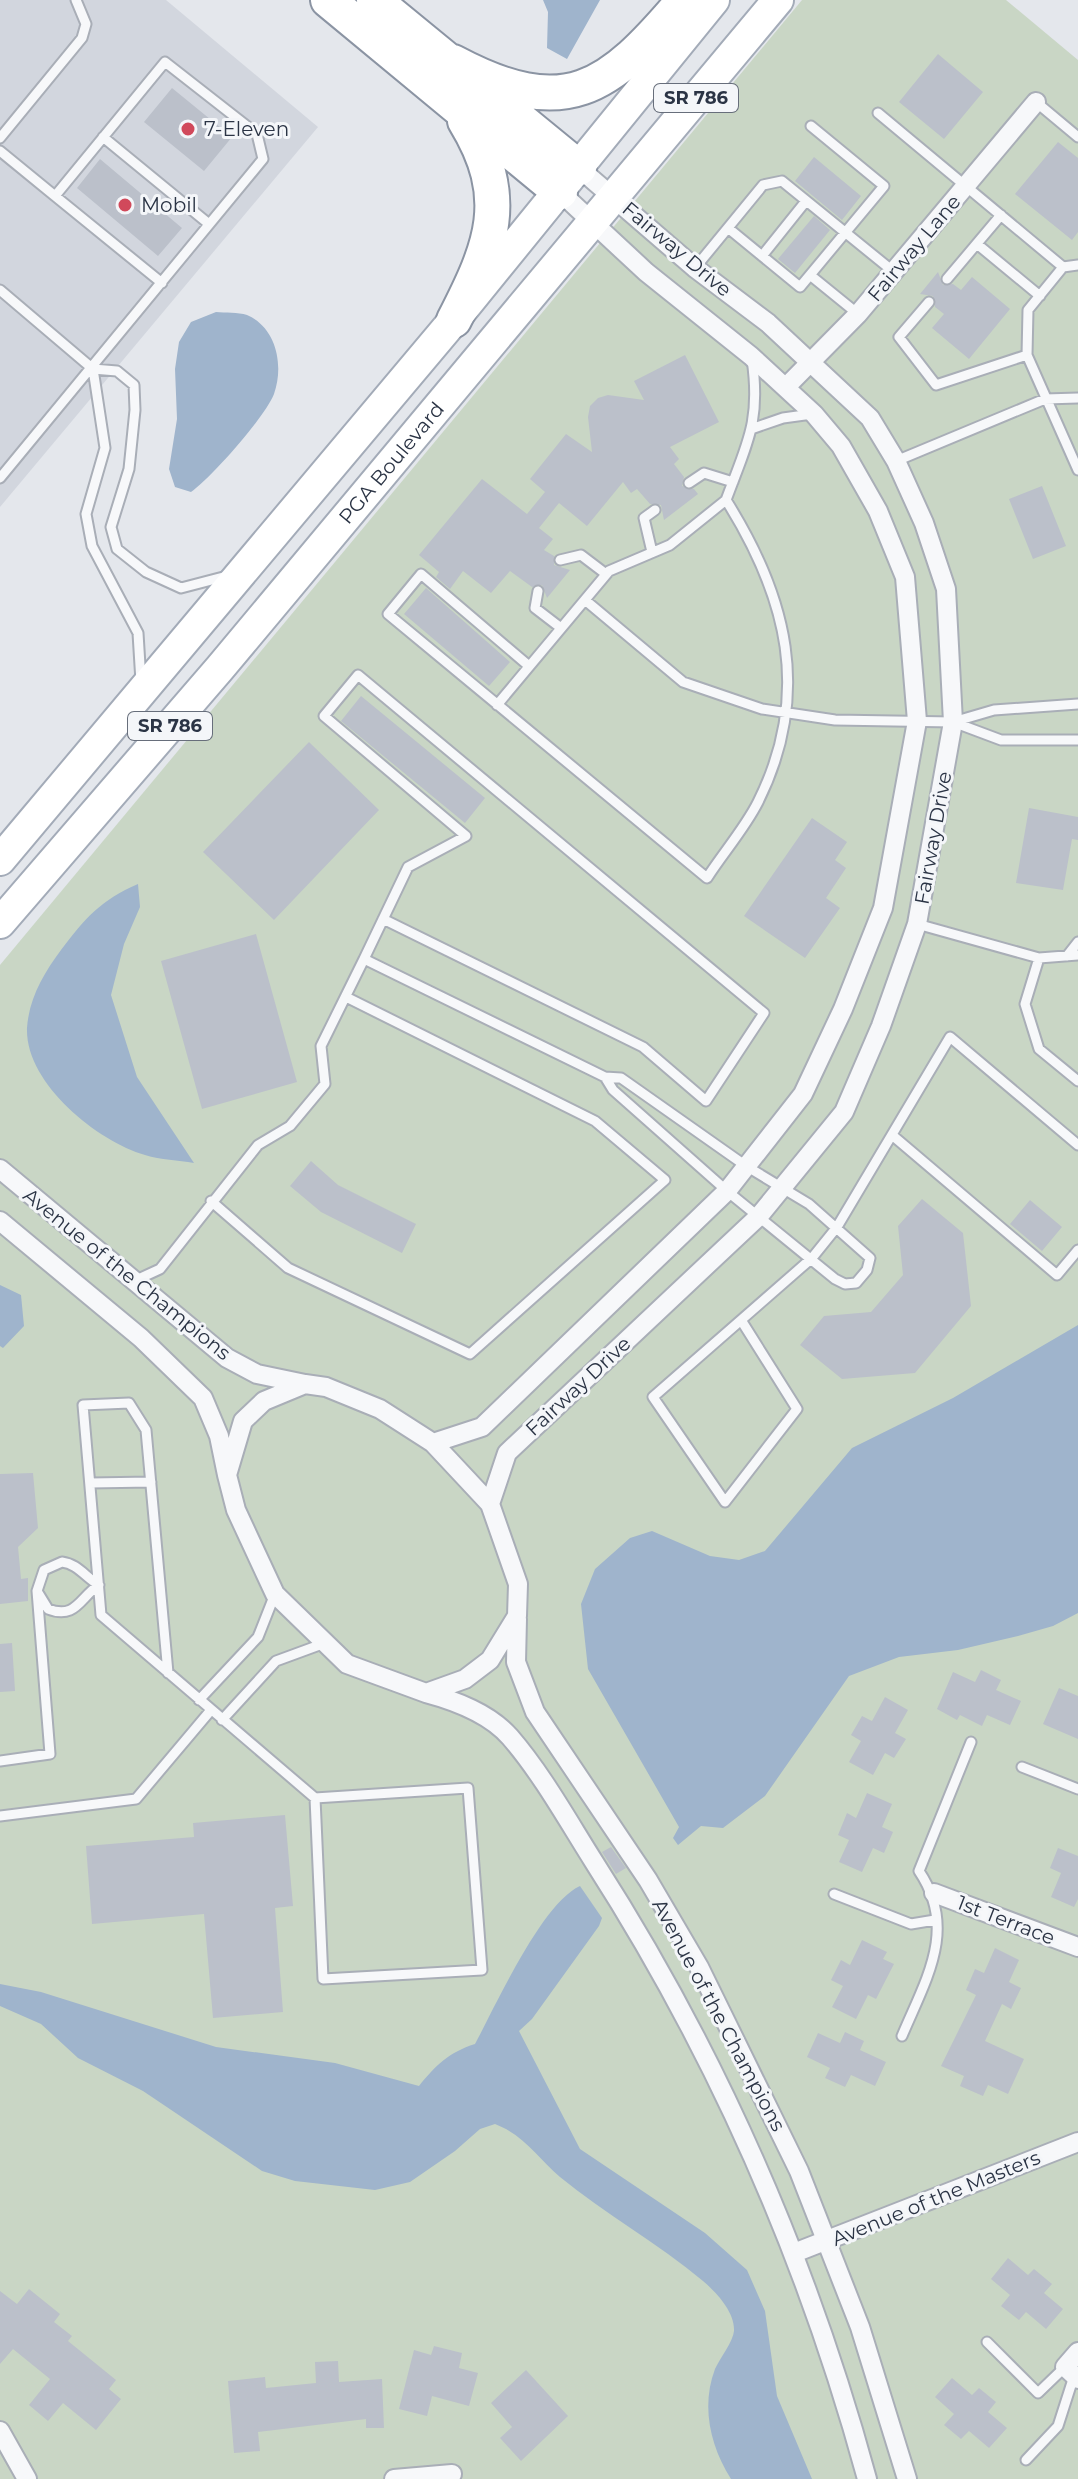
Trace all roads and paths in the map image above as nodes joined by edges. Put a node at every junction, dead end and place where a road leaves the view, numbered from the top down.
1 (76, 0) edge
2 (328, 0) edge
3 (374, 0) edge
4 (684, 0) edge
5 (714, 0) edge
6 (778, 0) edge
7 (453, 62) junction
8 (1036, 102) joint
9 (456, 107) junction
10 (878, 113) dead end
11 (811, 126) dead end
12 (103, 137) junction
13 (1078, 137) edge
14 (0, 138) edge
15 (0, 151) edge
16 (569, 180) junction
17 (966, 185) junction
18 (55, 196) junction
19 (614, 197) junction
20 (806, 201) junction
21 (1001, 215) junction
22 (591, 223) junction
23 (209, 224) junction
24 (728, 228) junction
25 (845, 233) junction
26 (977, 244) junction
27 (762, 256) junction
28 (1078, 265) edge
29 (1063, 267) junction
30 (695, 268) junction
31 (894, 272) junction
32 (810, 275) junction
33 (947, 279) dead end
34 (162, 283) junction
35 (0, 290) edge
36 (1040, 296) junction
37 (929, 302) dead end
38 (858, 314) junction
39 (454, 320) junction
40 (1027, 355) junction
41 (751, 356) junction
42 (813, 361) junction
43 (93, 369) junction
44 (786, 387) junction
45 (1078, 398) edge
46 (1045, 399) junction
47 (814, 414) junction
48 (754, 428) junction
49 (896, 461) junction
50 (1078, 470) edge
51 (0, 478) edge
52 (733, 482) junction
53 (689, 483) dead end
54 (726, 500) junction
55 (655, 510) dead end
56 (652, 552) junction
57 (560, 560) dead end
58 (241, 572) junction
59 (606, 574) junction
60 (538, 591) dead end
61 (585, 600) junction
62 (561, 628) junction
63 (529, 666) junction
64 (141, 691) junction
65 (1078, 704) edge
66 (497, 705) junction
67 (786, 713) junction
68 (917, 721) junction
69 (953, 722) junction
70 (1078, 740) edge
71 (0, 860) edge
72 (383, 919) junction
73 (0, 923) edge
74 (917, 924) junction
75 (1078, 942) edge
76 (1078, 955) edge
77 (1067, 956) junction
78 (1039, 958) junction
79 (364, 959) junction
80 (346, 997) junction
81 (605, 1077) junction
82 (1078, 1081) edge
83 (892, 1135) junction
84 (1078, 1145) edge
85 (746, 1166) junction
86 (0, 1169) edge
87 (781, 1189) junction
88 (727, 1191) junction
89 (211, 1201) junction
90 (759, 1216) junction
91 (0, 1221) edge
92 (837, 1227) junction
93 (1078, 1250) edge
94 (812, 1258) junction
95 (132, 1281) junction
96 (741, 1320) junction
97 (305, 1384) junction
98 (433, 1443) junction
99 (227, 1475) junction
100 (151, 1482) junction
101 (90, 1483) junction
102 (490, 1504) junction
103 (99, 1585) junction
104 (37, 1591) junction
105 (275, 1594) junction
106 (517, 1616) junction
107 (325, 1643) junction
108 (168, 1673) junction
109 (426, 1693) junction
110 (199, 1700) junction
111 (211, 1710) junction
112 (222, 1720) junction
113 (971, 1742) dead end
114 (0, 1761) edge
115 (1022, 1767) dead end
116 (1078, 1789) edge
117 (315, 1798) junction
118 (0, 1816) edge
119 (934, 1893) junction
120 (834, 1894) dead end
121 (935, 1920) junction
122 (1078, 1947) edge
123 (902, 2036) dead end
124 (1078, 2142) edge
125 (828, 2241) junction
126 (794, 2253) junction
127 (987, 2342) dead end
128 (1078, 2352) edge
129 (1072, 2374) edge
130 (0, 2431) edge
131 (1026, 2460) dead end
132 (452, 2474) dead end
133 (27, 2479) edge
134 (394, 2479) edge
135 (867, 2479) edge
136 (907, 2479) edge

1 - 14 lane
2 - 9 highway
3 - 7 highway
4 - 7 highway
5 - 16 main road, SR 786
6 - 19 main road, PGA Boulevard / SR 786
7 - 16 highway
8 - 13 lane
8 - 17 street, Fairway Lane
9 - 16 highway
9 - 39 highway
10 - 17 lane
11 - 25 lane
12 - 18 lane
12 - 23 lane
12 - 23 lane
15 - 18 lane
16 - 19 street, Fairway Drive
16 - 22 street, Fairway Drive
16 - 39 main road, SR 786
17 - 21 lane
17 - 31 street, Fairway Lane
18 - 34 lane
19 - 22 main road, PGA Boulevard / SR 786
19 - 30 street, Fairway Drive
20 - 24 lane
20 - 25 lane
20 - 27 lane
21 - 26 lane
21 - 29 lane
22 - 41 street, Fairway Drive
22 - 73 main road, PGA Boulevard / SR 786
23 - 34 lane
24 - 27 lane
24 - 30 lane
25 - 31 lane
25 - 32 lane
26 - 33 lane
26 - 36 lane
27 - 32 lane
28 - 29 lane
29 - 36 lane
30 - 42 street, Fairway Drive
31 - 38 street, Fairway Lane
32 - 38 lane
34 - 43 lane
35 - 43 lane
36 - 40 lane
37 - 40 lane
38 - 42 street, Fairway Lane
39 - 58 main road, SR 786
40 - 46 lane
41 - 44 street, Fairway Drive
41 - 48 lane
42 - 44 street, Fairway Lane
42 - 49 street, Fairway Drive
43 - 51 lane
43 - 58 lane
43 - 64 lane
44 - 47 street, Fairway Drive
45 - 46 lane
46 - 49 lane
46 - 50 lane
47 - 48 lane
47 - 68 street, Fairway Drive
48 - 52 lane
49 - 69 street, Fairway Drive
52 - 53 lane
52 - 54 lane
54 - 56 lane
54 - 67 lane
55 - 56 lane
56 - 59 lane
57 - 59 lane
58 - 64 main road, SR 786
59 - 61 lane
60 - 62 lane
61 - 62 lane
61 - 67 lane
62 - 63 lane
63 - 66 lane
63 - 66 lane
64 - 71 main road, SR 786
65 - 69 lane
66 - 67 lane
67 - 68 lane
68 - 69 lane
68 - 85 street, Fairway Drive
69 - 70 lane
69 - 74 street, Fairway Drive
72 - 72 lane
72 - 79 lane
74 - 78 lane
74 - 87 street, Fairway Drive
75 - 77 lane
76 - 77 lane
77 - 78 lane
78 - 82 lane
79 - 80 lane
79 - 81 lane
80 - 89 lane
80 - 89 lane
81 - 85 lane
81 - 88 lane
83 - 84 lane
83 - 92 lane
83 - 93 lane
85 - 87 lane
85 - 88 street, Fairway Drive
86 - 95 street, Avenue of the Champions
87 - 90 street, Fairway Drive
87 - 92 lane
88 - 90 lane
88 - 98 street, Fairway Drive
89 - 95 lane
90 - 94 lane
90 - 102 street, Fairway Drive
91 - 99 street, Avenue of the Champions
92 - 94 lane
92 - 94 lane
94 - 96 lane
95 - 97 street, Avenue of the Champions
96 - 96 lane
97 - 98 street, Avenue of the Champions
97 - 99 street
98 - 102 street, Avenue of the Champions
99 - 105 street, Avenue of the Champions
100 - 101 lane
100 - 101 lane
100 - 108 lane
101 - 103 lane
102 - 106 street, Avenue of the Champions
103 - 104 lane
103 - 104 lane
103 - 108 lane
104 - 114 lane
105 - 107 street, Avenue of the Champions
105 - 110 lane
106 - 109 street
106 - 125 street, Avenue of the Champions
107 - 109 street, Avenue of the Champions
107 - 112 lane
108 - 110 lane
109 - 126 street, Avenue of the Champions
110 - 111 lane
111 - 112 lane
111 - 118 lane
112 - 117 lane
113 - 119 lane
115 - 116 lane
117 - 117 lane
119 - 121 lane
119 - 122 street, 1st Terrace
120 - 121 lane
121 - 123 lane
124 - 125 street, Avenue of the Masters
125 - 126 street, Avenue of the Masters
125 - 136 street, Avenue of the Champions
126 - 135 street, Avenue of the Champions
127 - 129 lane
128 - 129 street
129 - 131 lane
130 - 133 street
132 - 134 street

